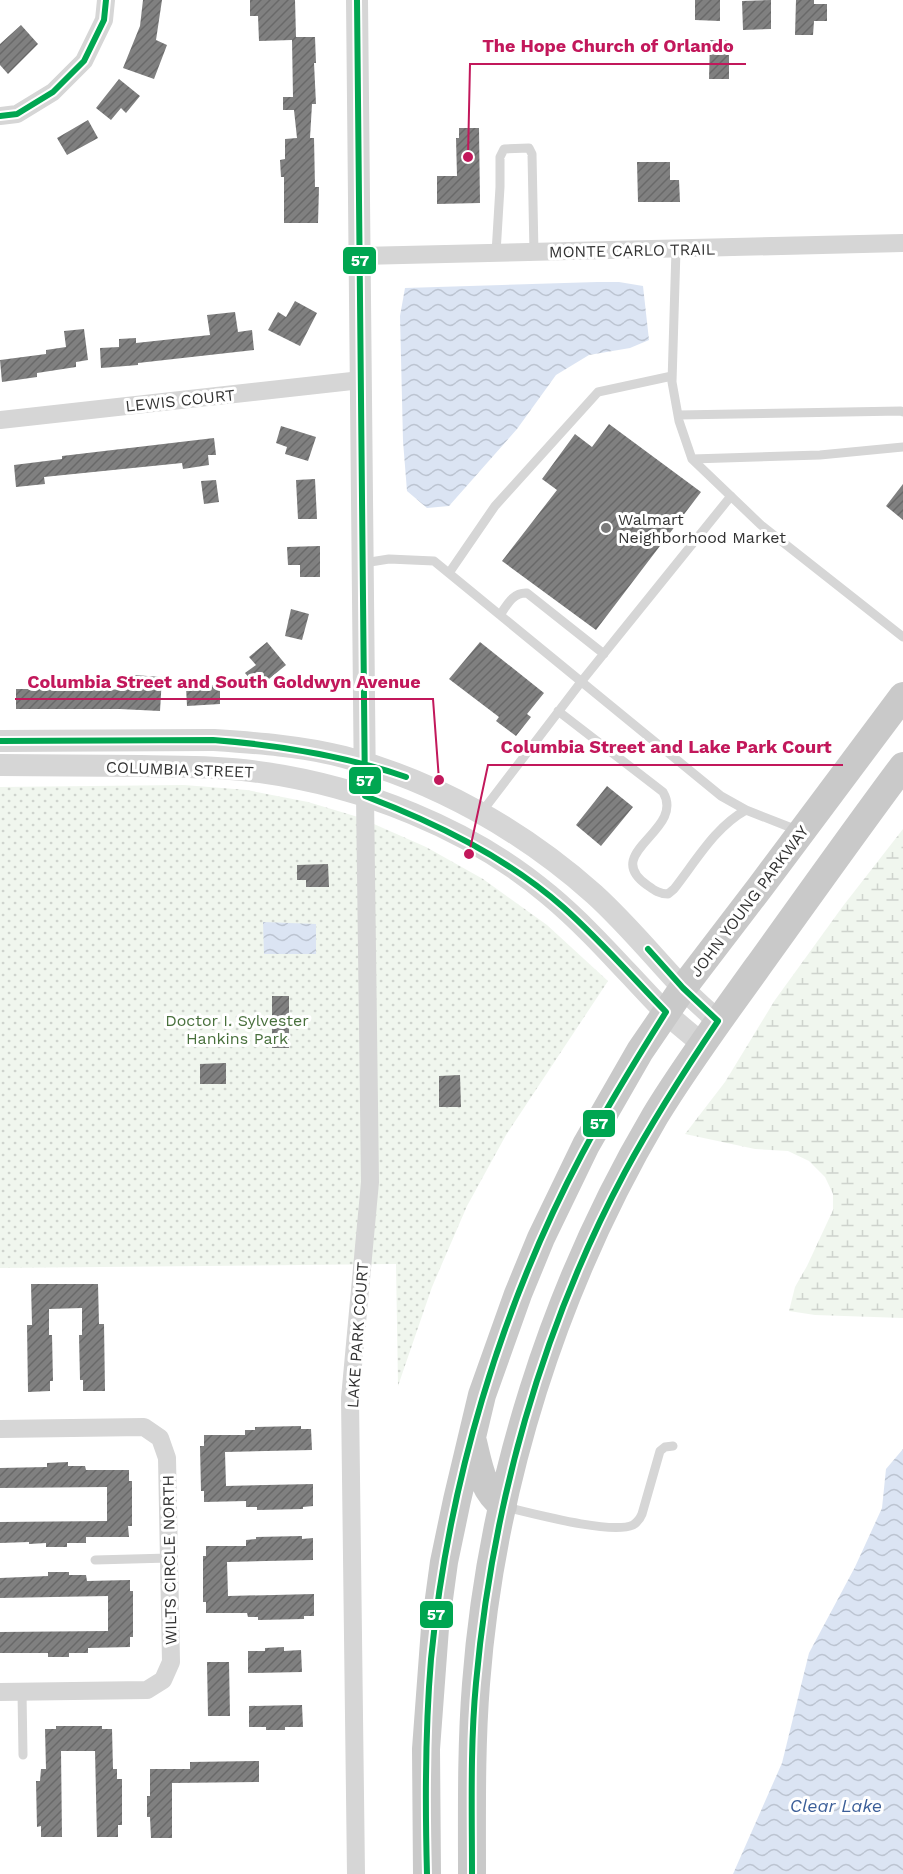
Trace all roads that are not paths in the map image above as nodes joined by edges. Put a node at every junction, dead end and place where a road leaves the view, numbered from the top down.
1 (106, 0) edge
2 (357, 0) edge
3 (0, 116) edge
4 (903, 243) edge
5 (676, 249) junction
6 (496, 253) junction
7 (534, 253) junction
8 (360, 256) junction
9 (672, 376) junction
10 (361, 380) junction
11 (903, 412) edge
12 (678, 415) junction
13 (0, 420) edge
14 (903, 447) edge
15 (692, 459) junction
16 (730, 496) junction
17 (364, 563) junction
18 (449, 573) junction
19 (500, 615) junction
20 (903, 638) edge
21 (604, 654) junction
22 (581, 682) junction
23 (903, 696) edge
24 (558, 711) junction
25 (0, 741) edge
26 (366, 763) junction
27 (0, 765) edge
28 (903, 766) edge
29 (365, 796) junction
30 (746, 810) junction
31 (481, 813) junction
32 (802, 831) junction
33 (683, 988) junction
34 (666, 1012) junction
35 (710, 1032) junction
36 (0, 1430) edge
37 (472, 1437) junction
38 (673, 1446) dead end
39 (503, 1506) junction
40 (169, 1558) junction
41 (95, 1560) dead end
42 (0, 1692) edge
43 (22, 1692) junction
44 (23, 1755) dead end
45 (356, 1874) edge
46 (427, 1874) edge
47 (472, 1874) edge

1 - 3 street
2 - 8 street
4 - 5 street, MONTE CARLO TRAIL
5 - 7 street, MONTE CARLO TRAIL
5 - 9 lane
6 - 7 street, MONTE CARLO TRAIL
6 - 7 lane
6 - 8 street, MONTE CARLO TRAIL
8 - 10 street
9 - 12 lane
9 - 18 lane
10 - 13 street, LEWIS COURT
10 - 17 street
11 - 12 lane
12 - 15 lane
14 - 15 lane
15 - 16 lane
16 - 20 lane
16 - 21 lane
17 - 18 lane
17 - 26 street
18 - 19 lane
19 - 21 lane
19 - 22 lane
21 - 22 lane
22 - 24 lane
22 - 30 lane
23 - 32 main road, JOHN YOUNG PARKWAY
24 - 30 lane
24 - 31 lane
25 - 26 street, COLUMBIA STREET
26 - 29 street
26 - 31 street, COLUMBIA STREET
27 - 29 street, COLUMBIA STREET
28 - 35 main road
29 - 34 street, COLUMBIA STREET
29 - 45 street, LAKE PARK COURT
30 - 32 lane
31 - 33 street, COLUMBIA STREET
32 - 33 main road, JOHN YOUNG PARKWAY
33 - 34 main road, JOHN YOUNG PARKWAY
33 - 35 street, COLUMBIA STREET
34 - 35 street, COLUMBIA STREET
34 - 37 main road, JOHN YOUNG PARKWAY
35 - 39 main road
36 - 40 street, WILTS CIRCLE NORTH
37 - 39 main road
37 - 46 main road, JOHN YOUNG PARKWAY
38 - 39 lane
39 - 47 main road
40 - 41 lane
40 - 43 street, WILTS CIRCLE NORTH
42 - 43 street, WILTS CIRCLE NORTH
43 - 44 lane

